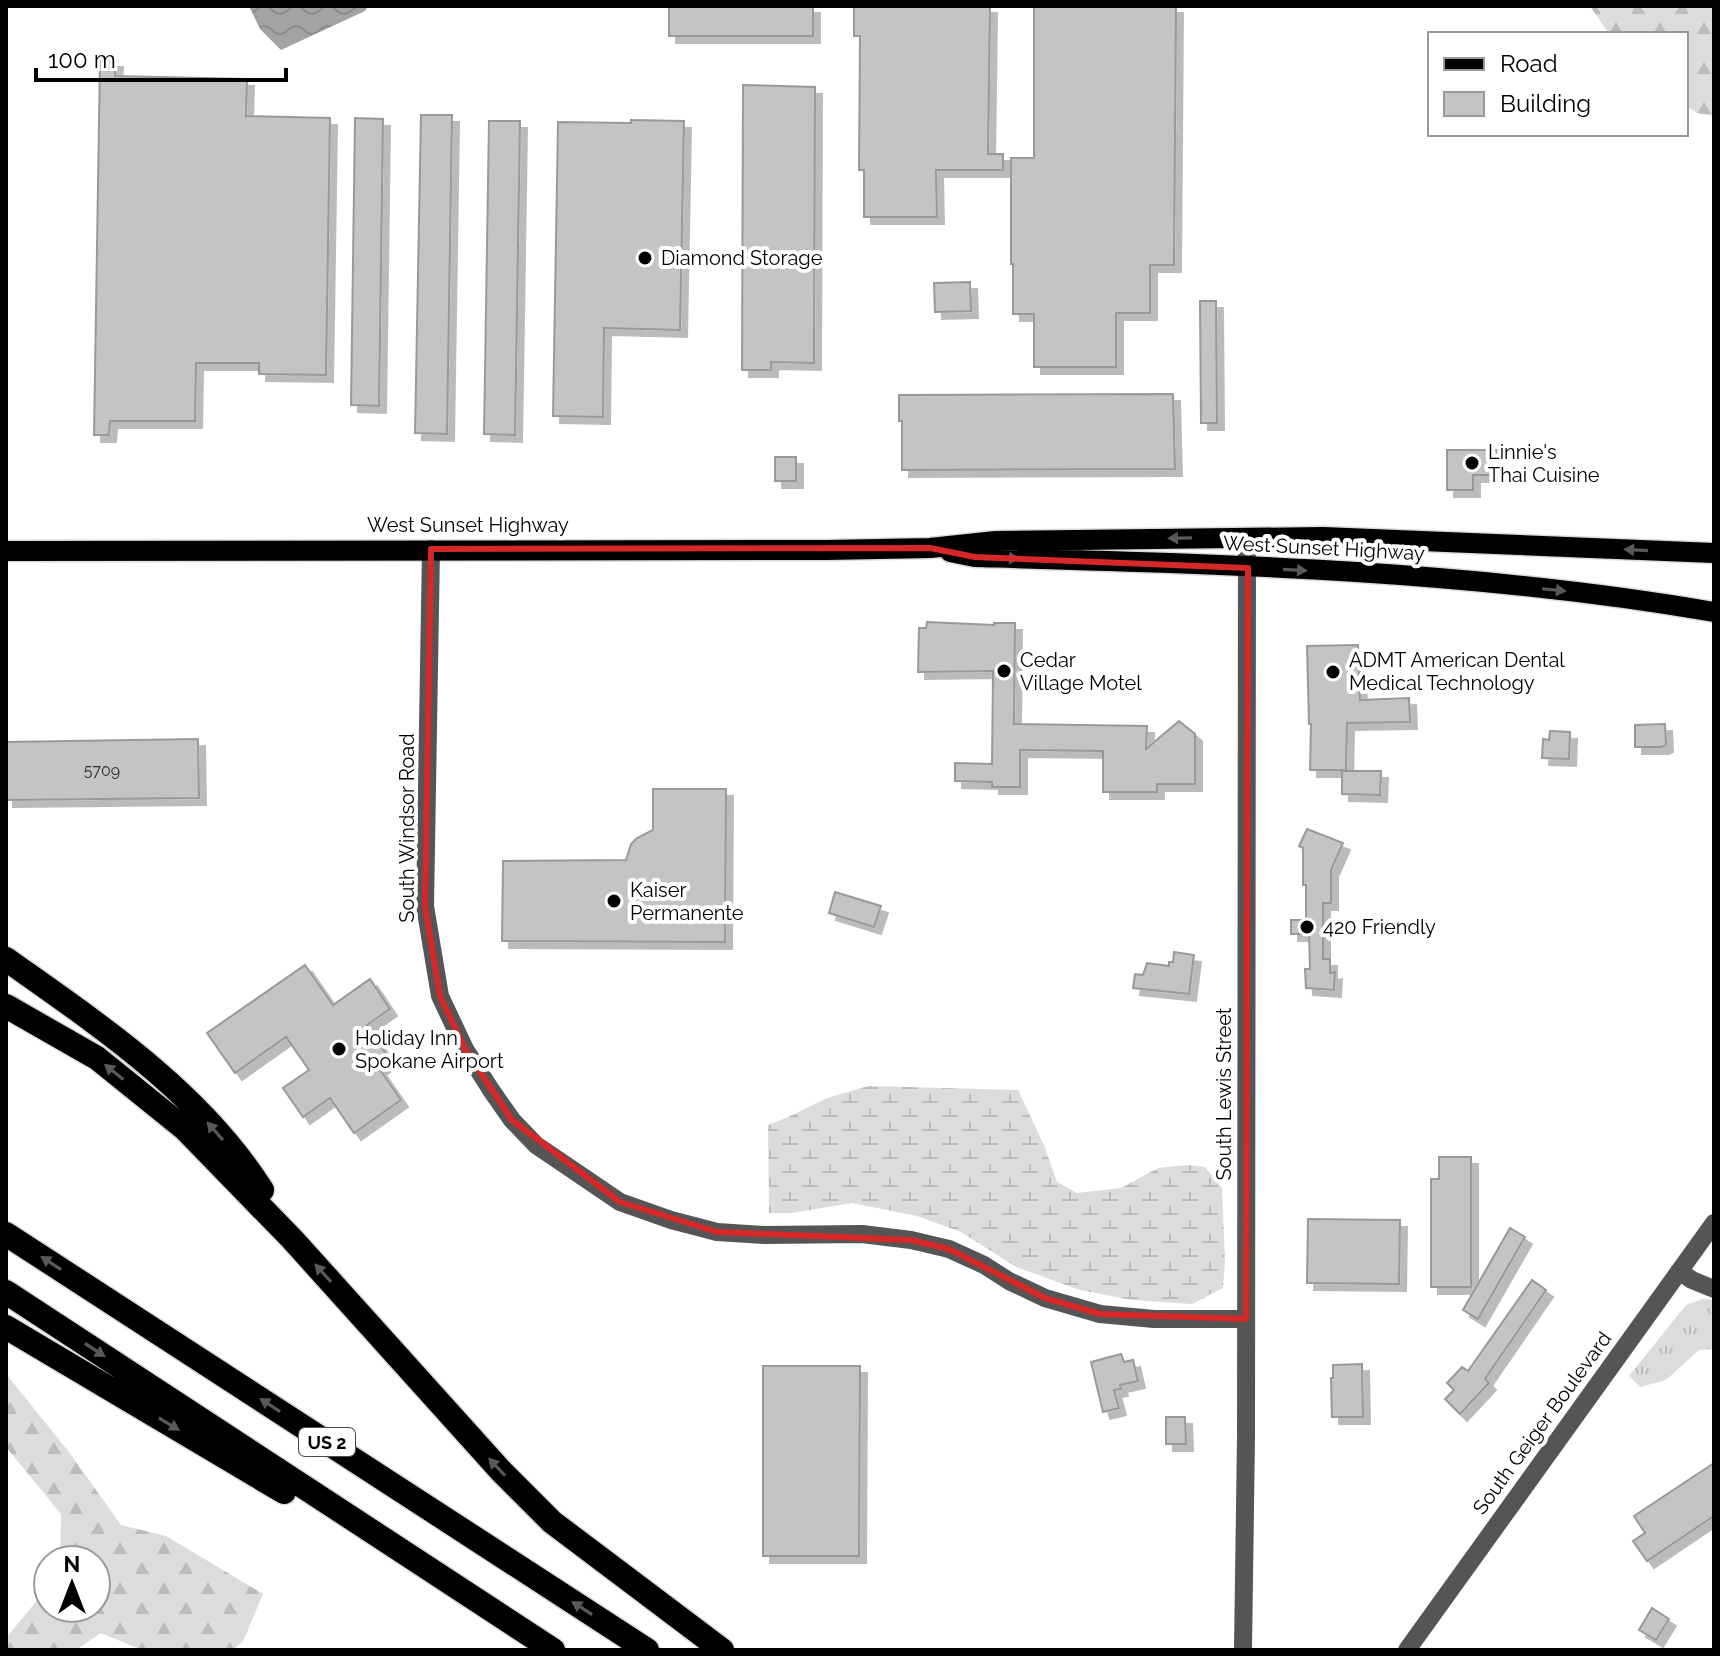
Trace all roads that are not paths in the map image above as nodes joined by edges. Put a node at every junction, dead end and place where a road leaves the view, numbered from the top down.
1 (1247, 538) junction
2 (930, 548) junction
3 (431, 549) junction
4 (6, 551) edge
5 (1714, 553) edge
6 (1248, 568) junction
7 (1714, 612) edge
8 (6, 959) edge
9 (6, 1006) edge
10 (1714, 1223) edge
11 (6, 1234) edge
12 (293, 1240) junction
13 (1679, 1271) junction
14 (1714, 1289) edge
15 (6, 1292) edge
16 (1246, 1319) junction
17 (6, 1327) edge
18 (528, 1634) junction
19 (553, 1650) edge
20 (647, 1650) edge
21 (722, 1650) edge
22 (1243, 1650) edge
23 (1407, 1650) edge

1 -> 2 main road, West Sunset Highway
5 -> 1 main road, West Sunset Highway
1 - 6 street, South Lewis Street
2 - 3 main road, West Sunset Highway
2 -> 6 main road, West Sunset Highway
3 - 4 main road, West Sunset Highway
3 - 16 street, South Windsor Road
6 -> 7 main road, West Sunset Highway
6 - 16 street, South Lewis Street
12 -> 8 highway
12 -> 9 highway
10 - 13 street, South Geiger Boulevard
20 -> 11 highway, US 2
21 -> 12 highway
13 - 14 street
13 - 23 street, South Geiger Boulevard
15 -> 18 highway, US 2
16 - 22 street, South Lewis Street
17 -> 18 highway
18 - 19 highway, US 2

